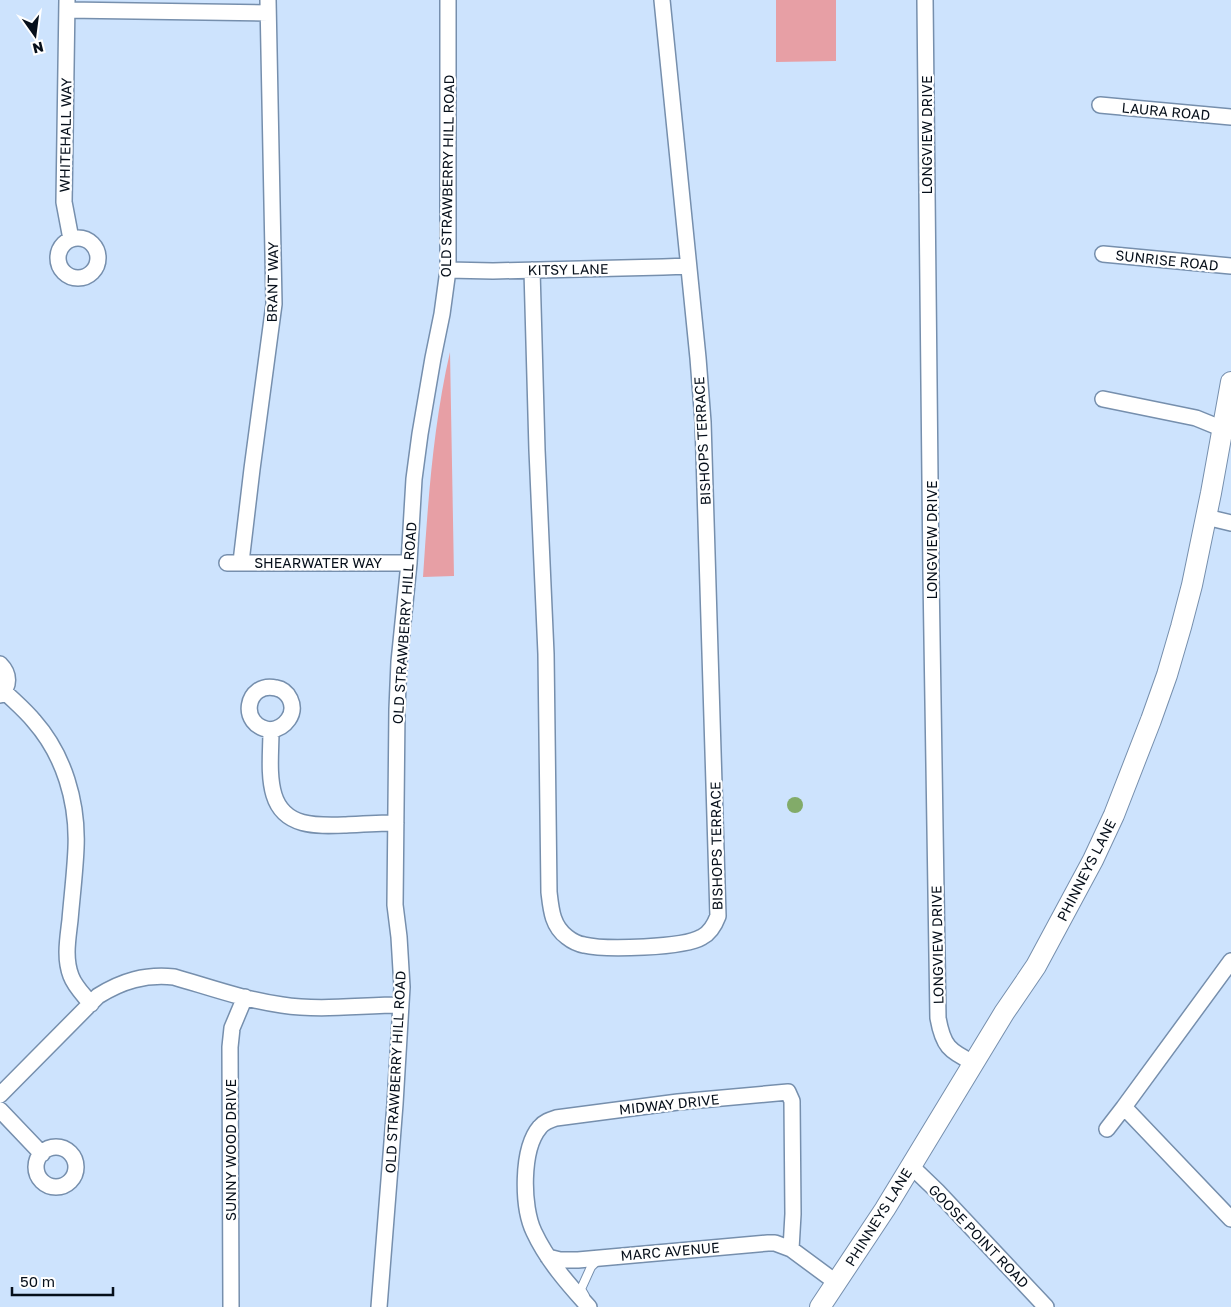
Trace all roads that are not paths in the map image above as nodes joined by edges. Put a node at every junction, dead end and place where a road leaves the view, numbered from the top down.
1 (448, 0) edge
2 (662, 0) edge
3 (925, 0) edge
4 (67, 5) edge
5 (268, 7) edge
6 (1100, 105) dead end
7 (1231, 117) edge
8 (71, 239) dead end
9 (1103, 254) dead end
10 (688, 266) junction
11 (1231, 266) edge
12 (448, 270) junction
13 (532, 270) junction
14 (1231, 382) edge
15 (1103, 399) dead end
16 (1223, 429) junction
17 (1206, 517) junction
18 (1231, 523) edge
19 (234, 562) joint
20 (409, 563) junction
21 (0, 664) edge
22 (2, 693) edge
23 (271, 730) dead end
24 (396, 823) junction
25 (1231, 961) edge
26 (245, 997) junction
27 (90, 1004) junction
28 (401, 1005) junction
29 (974, 1064) junction
30 (0, 1095) edge
31 (1124, 1107) junction
32 (0, 1110) edge
33 (1107, 1129) dead end
34 (42, 1154) dead end
35 (911, 1166) junction
36 (1231, 1219) edge
37 (791, 1249) junction
38 (548, 1257) junction
39 (600, 1258) junction
40 (837, 1282) junction
41 (231, 1307) edge
42 (379, 1307) edge
43 (590, 1307) edge
44 (820, 1307) edge
45 (1046, 1307) edge

1 - 12 street, OLD STRAWBERRY HILL ROAD
2 - 10 street, BISHOPS TERRACE
3 - 29 street, LONGVIEW DRIVE
4 - 5 street
4 - 8 street, WHITEHALL WAY
5 - 19 street, BRANT WAY
6 - 7 street, LAURA ROAD
9 - 11 street, SUNRISE ROAD
10 - 13 street, KITSY LANE
10 - 13 street, BISHOPS TERRACE
12 - 13 street, KITSY LANE
12 - 20 street, OLD STRAWBERRY HILL ROAD
14 - 16 main road, PHINNEYS LANE
15 - 16 street
16 - 17 main road, PHINNEYS LANE
17 - 18 street
17 - 29 main road, PHINNEYS LANE
19 - 20 street, SHEARWATER WAY
20 - 24 street, OLD STRAWBERRY HILL ROAD
21 - 22 street
22 - 27 street
23 - 24 street
24 - 28 street, OLD STRAWBERRY HILL ROAD
25 - 31 street
26 - 27 street
26 - 28 street
26 - 41 street, SUNNY WOOD DRIVE
27 - 30 street
28 - 42 street, OLD STRAWBERRY HILL ROAD
29 - 35 main road, PHINNEYS LANE
31 - 33 street
31 - 36 street
32 - 34 street
35 - 40 main road, PHINNEYS LANE
35 - 45 street, GOOSE POINT ROAD
37 - 38 street, MIDWAY DRIVE
37 - 39 street, MARC AVENUE
37 - 40 street
38 - 39 street, MARC AVENUE
38 - 43 street, MIDWAY DRIVE
39 - 43 lane
40 - 44 main road, PHINNEYS LANE

